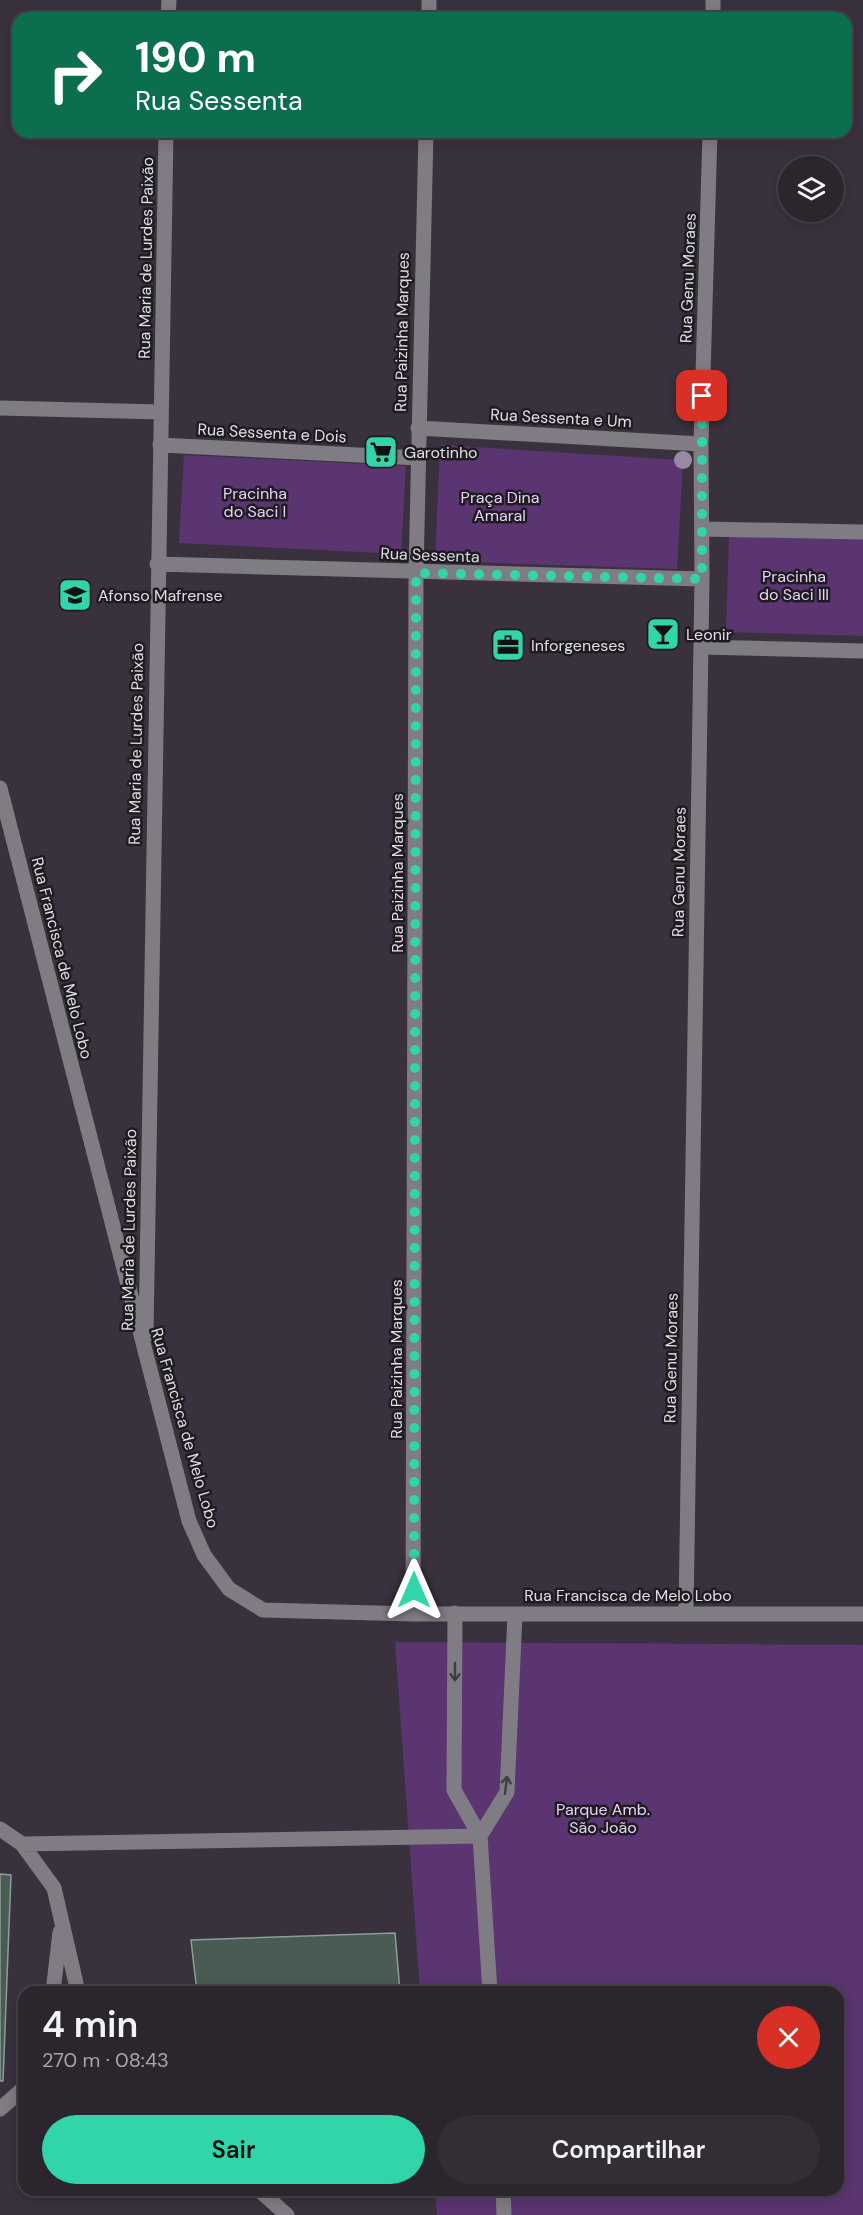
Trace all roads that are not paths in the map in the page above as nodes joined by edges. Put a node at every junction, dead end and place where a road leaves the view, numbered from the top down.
1 (166, 138) edge
2 (426, 138) edge
3 (710, 138) edge
4 (0, 408) edge
5 (161, 412) junction
6 (418, 428) junction
7 (701, 444) junction
8 (160, 445) junction
9 (418, 458) junction
10 (703, 529) junction
11 (863, 532) edge
12 (157, 564) junction
13 (416, 573) junction
14 (702, 579) junction
15 (701, 647) junction
16 (863, 651) edge
17 (0, 788) edge
18 (145, 1356) junction
19 (686, 1612) junction
20 (455, 1613) junction
21 (414, 1614) junction
22 (514, 1614) junction
23 (863, 1614) edge
24 (0, 1829) edge
25 (480, 1836) junction
26 (22, 1844) junction
27 (62, 1921) junction
28 (53, 1986) edge
29 (77, 1986) edge
30 (490, 1986) edge
31 (18, 2093) edge
32 (0, 2109) edge
33 (266, 2196) edge
34 (503, 2196) edge
35 (287, 2215) edge
36 (504, 2215) edge

1 - 5 street, Rua Maria de Lurdes Paixão
2 - 6 street, Rua Paizinha Marques
3 - 7 street, Rua Genu Moraes
4 - 5 street
5 - 8 street, Rua Maria de Lurdes Paixão
6 - 7 street, Rua Sessenta e Um
6 - 9 street, Rua Paizinha Marques
7 - 10 street, Rua Genu Moraes
8 - 9 street, Rua Sessenta e Dois
8 - 12 street, Rua Maria de Lurdes Paixão
9 - 13 street, Rua Paizinha Marques
10 - 11 street
10 - 14 street, Rua Genu Moraes
12 - 13 street, Rua Sessenta
12 - 18 street, Rua Maria de Lurdes Paixão
13 - 14 street, Rua Sessenta
13 - 21 street, Rua Paizinha Marques
14 - 15 street, Rua Genu Moraes
15 - 16 street
15 - 19 street, Rua Genu Moraes
17 - 18 street, Rua Francisca de Melo Lobo
18 - 21 street, Rua Francisca de Melo Lobo
19 - 22 street, Rua Francisca de Melo Lobo
19 - 23 street, Rua Francisca de Melo Lobo
20 - 21 street, Rua Francisca de Melo Lobo
20 - 22 street, Rua Francisca de Melo Lobo
20 -> 25 street
25 -> 22 street
24 - 26 street
25 - 26 street
25 - 30 street
26 - 27 street
27 - 28 street
27 - 29 street
31 - 32 street
33 - 35 street
34 - 36 street

